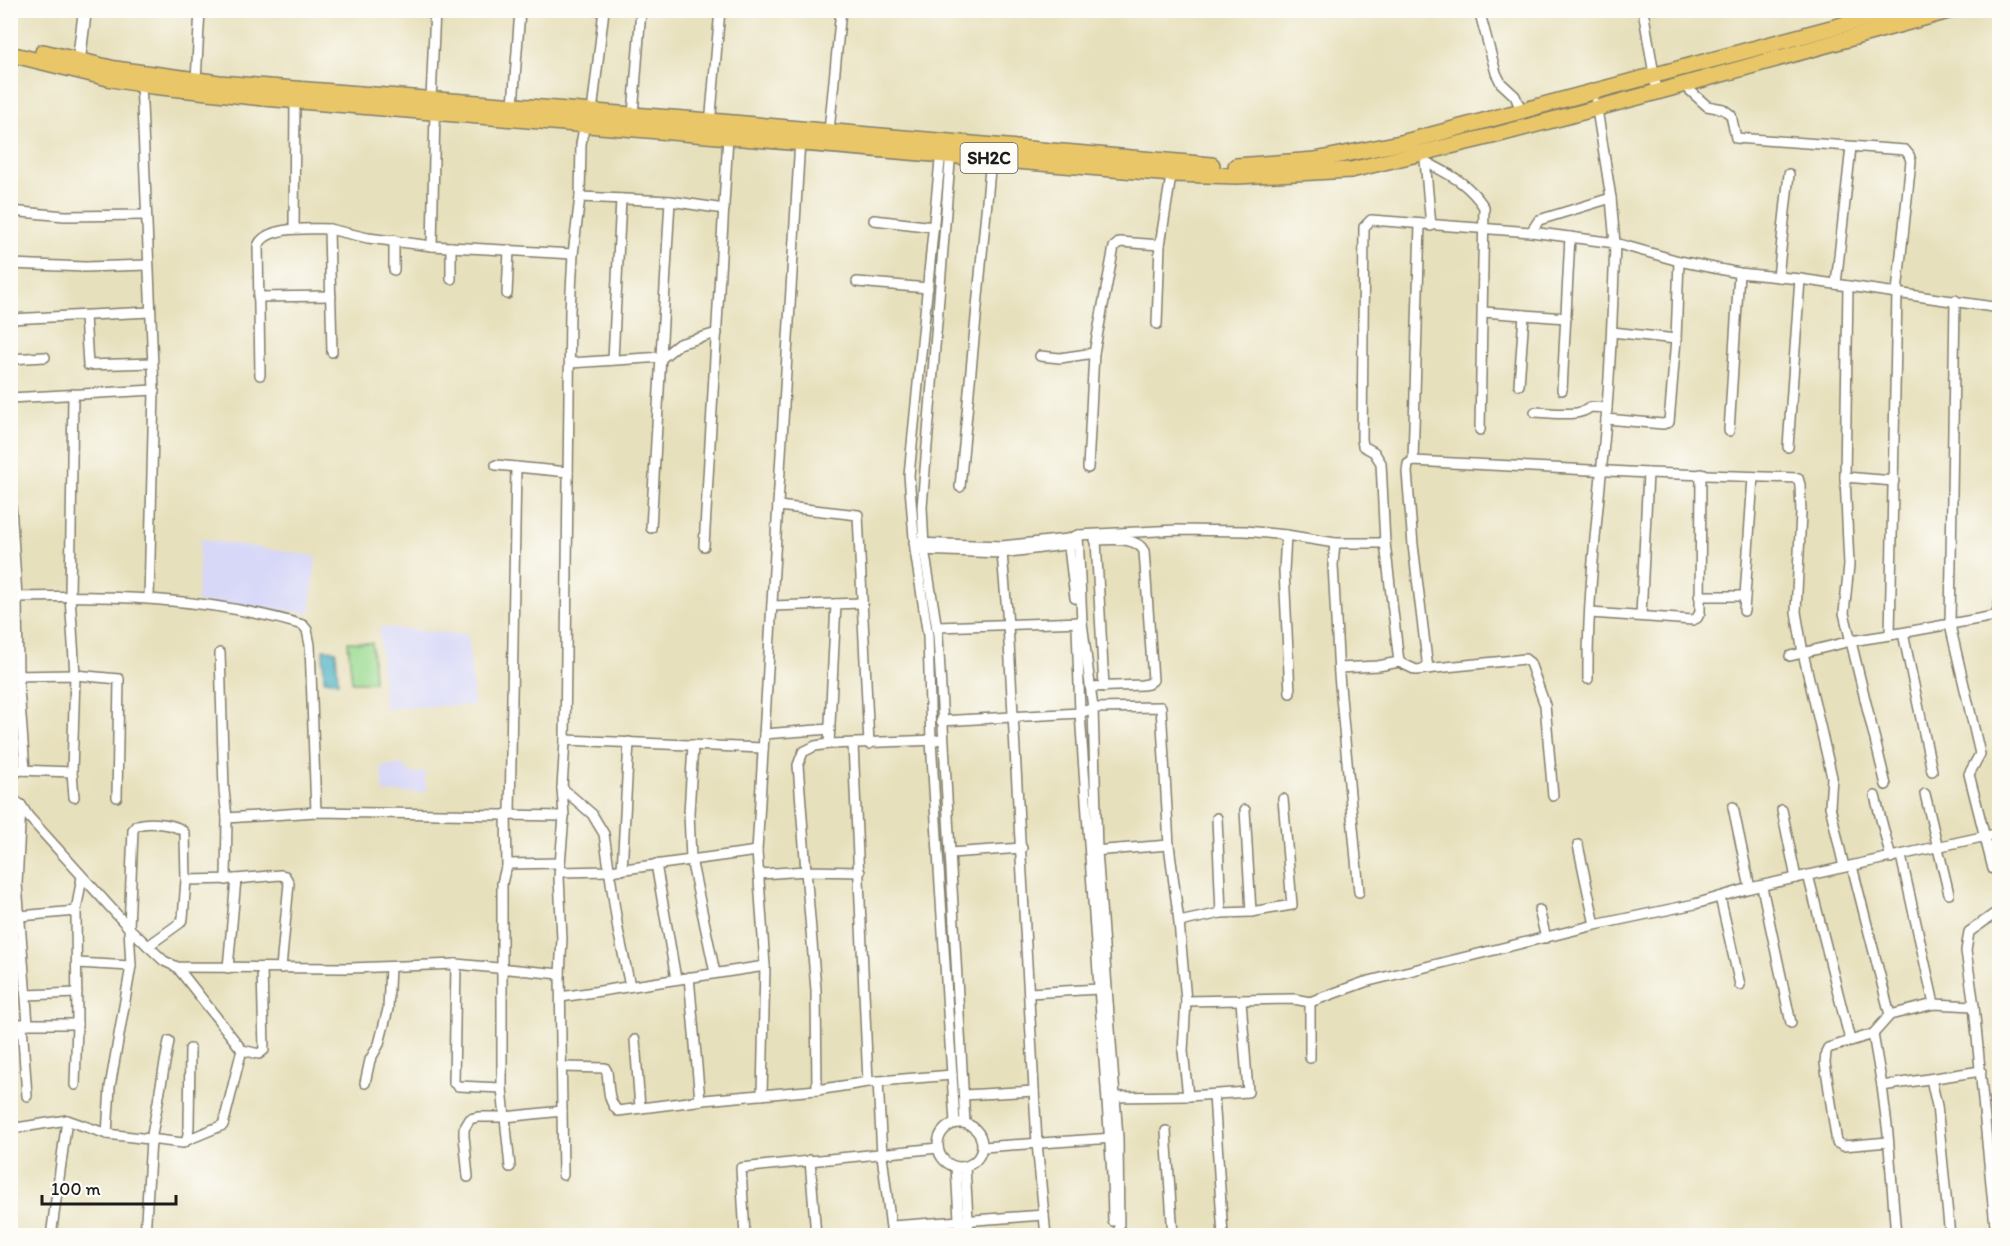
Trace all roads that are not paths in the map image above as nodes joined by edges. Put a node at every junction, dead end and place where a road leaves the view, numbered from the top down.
1 (85, 10) edge
2 (200, 10) edge
3 (435, 10) edge
4 (520, 10) edge
5 (604, 10) edge
6 (641, 10) edge
7 (720, 10) edge
8 (841, 10) edge
9 (1479, 10) edge
10 (1643, 10) edge
11 (1898, 10) edge
12 (1952, 10) edge
13 (10, 44) edge
14 (10, 54) edge
15 (78, 66) junction
16 (1653, 75) junction
17 (141, 78) junction
18 (196, 80) junction
19 (1684, 85) junction
20 (1594, 90) junction
21 (1657, 92) junction
22 (368, 99) junction
23 (295, 100) junction
24 (433, 105) junction
25 (513, 105) junction
26 (1597, 107) junction
27 (1522, 112) junction
28 (633, 115) junction
29 (588, 116) junction
30 (710, 128) junction
31 (829, 131) junction
32 (728, 136) junction
33 (800, 136) junction
34 (1851, 147) junction
35 (947, 148) junction
36 (1424, 157) junction
37 (991, 159) junction
38 (1172, 169) junction
39 (1789, 174) dead end
40 (580, 197) junction
41 (1611, 198) junction
42 (621, 199) junction
43 (670, 201) junction
44 (724, 209) junction
45 (10, 211) edge
46 (146, 215) junction
47 (874, 220) dead end
48 (1420, 224) junction
49 (1431, 226) junction
50 (934, 227) junction
51 (294, 228) junction
52 (329, 229) junction
53 (1485, 229) junction
54 (1531, 232) junction
55 (1570, 237) junction
56 (394, 240) junction
57 (1615, 243) junction
58 (1160, 245) junction
59 (432, 246) junction
60 (451, 247) junction
61 (508, 250) junction
62 (573, 254) junction
63 (1680, 261) junction
64 (10, 264) edge
65 (148, 264) junction
66 (394, 270) dead end
67 (1739, 273) junction
68 (1778, 277) junction
69 (451, 279) dead end
70 (1800, 279) junction
71 (857, 282) dead end
72 (1836, 284) junction
73 (1848, 286) junction
74 (928, 288) junction
75 (1897, 292) junction
76 (507, 294) dead end
77 (331, 296) junction
78 (258, 297) junction
79 (1955, 300) junction
80 (2000, 308) edge
81 (150, 312) junction
82 (1483, 312) junction
83 (1524, 315) junction
84 (85, 316) junction
85 (1566, 318) junction
86 (10, 319) edge
87 (1157, 324) dead end
88 (1612, 332) junction
89 (717, 333) junction
90 (1676, 339) junction
91 (332, 352) dead end
92 (1094, 353) junction
93 (1040, 356) dead end
94 (45, 357) dead end
95 (663, 357) junction
96 (10, 359) edge
97 (613, 360) junction
98 (152, 363) junction
99 (570, 363) junction
100 (260, 375) dead end
101 (1519, 385) dead end
102 (154, 390) junction
103 (1562, 390) dead end
104 (73, 394) junction
105 (10, 398) edge
106 (1607, 408) junction
107 (1535, 412) dead end
108 (1606, 419) junction
109 (1480, 430) dead end
110 (1729, 431) dead end
111 (1788, 447) dead end
112 (1413, 461) junction
113 (496, 465) dead end
114 (516, 467) junction
115 (1088, 468) dead end
116 (1600, 470) junction
117 (568, 472) junction
118 (1648, 473) junction
119 (1701, 474) junction
120 (1753, 477) junction
121 (1845, 477) junction
122 (1894, 481) junction
123 (960, 487) dead end
124 (10, 490) edge
125 (778, 506) junction
126 (651, 528) dead end
127 (1286, 535) junction
128 (1074, 540) junction
129 (1096, 540) junction
130 (1335, 543) junction
131 (1385, 543) junction
132 (704, 546) dead end
133 (919, 546) junction
134 (1002, 553) junction
135 (70, 596) junction
136 (1699, 596) junction
137 (1745, 596) junction
138 (14, 597) edge
139 (149, 598) junction
140 (2000, 600) edge
141 (862, 603) junction
142 (836, 604) junction
143 (772, 606) junction
144 (1744, 611) dead end
145 (1590, 613) junction
146 (1641, 616) junction
147 (1998, 616) edge
148 (1080, 622) junction
149 (1008, 625) junction
150 (1950, 625) junction
151 (937, 627) junction
152 (2000, 629) edge
153 (1903, 633) junction
154 (1890, 635) junction
155 (1851, 641) junction
156 (220, 653) dead end
157 (1803, 653) junction
158 (1790, 656) dead end
159 (1399, 662) junction
160 (1339, 668) junction
161 (1428, 669) junction
162 (75, 675) junction
163 (14, 676) edge
164 (1588, 679) dead end
165 (1090, 687) junction
166 (1104, 687) junction
167 (1290, 693) dead end
168 (1093, 708) junction
169 (1080, 713) junction
170 (1012, 716) junction
171 (941, 721) junction
172 (830, 729) junction
173 (764, 734) junction
174 (944, 739) junction
175 (565, 740) junction
176 (931, 741) junction
177 (629, 742) junction
178 (830, 744) junction
179 (853, 744) junction
180 (869, 744) junction
181 (693, 745) junction
182 (763, 748) junction
183 (25, 771) junction
184 (1932, 771) dead end
185 (72, 772) junction
186 (10, 779) edge
187 (1886, 785) dead end
188 (562, 788) junction
189 (1925, 794) dead end
190 (1553, 796) dead end
191 (1875, 796) dead end
192 (10, 797) edge
193 (74, 797) dead end
194 (117, 797) dead end
195 (1283, 799) dead end
196 (21, 805) junction
197 (1733, 807) dead end
198 (1245, 810) dead end
199 (1782, 810) dead end
200 (316, 812) junction
201 (508, 814) junction
202 (564, 816) junction
203 (227, 818) junction
204 (1217, 818) dead end
205 (2000, 833) edge
206 (1984, 836) junction
207 (1169, 845) junction
208 (1578, 845) dead end
209 (1937, 846) junction
210 (1022, 848) junction
211 (1094, 850) junction
212 (757, 851) junction
213 (950, 853) junction
214 (1901, 856) junction
215 (1891, 858) junction
216 (691, 859) junction
217 (656, 864) junction
218 (507, 866) junction
219 (1848, 866) junction
220 (560, 867) junction
221 (1992, 869) dead end
222 (622, 870) junction
223 (806, 871) junction
224 (610, 872) junction
225 (860, 872) junction
226 (760, 874) junction
227 (1808, 875) junction
228 (82, 877) junction
229 (1796, 878) junction
230 (236, 879) junction
231 (186, 880) junction
232 (225, 880) junction
233 (1762, 887) junction
234 (1750, 888) junction
235 (1359, 892) dead end
236 (1949, 894) dead end
237 (1720, 897) junction
238 (1539, 910) dead end
239 (2000, 910) edge
240 (76, 911) junction
241 (1251, 912) junction
242 (1221, 913) junction
243 (20, 916) junction
244 (1179, 922) junction
245 (1595, 925) junction
246 (129, 928) junction
247 (1546, 938) junction
248 (148, 946) junction
249 (77, 963) junction
250 (456, 964) junction
251 (131, 966) junction
252 (765, 966) junction
253 (177, 967) junction
254 (390, 967) junction
255 (228, 968) junction
256 (262, 968) junction
257 (281, 968) junction
258 (503, 969) junction
259 (715, 973) junction
260 (560, 974) junction
261 (689, 977) junction
262 (676, 979) junction
263 (630, 986) junction
264 (1740, 986) dead end
265 (1099, 989) junction
266 (77, 993) junction
267 (1029, 993) junction
268 (26, 995) junction
269 (561, 997) junction
270 (1241, 1000) junction
271 (1186, 1001) junction
272 (1310, 1002) junction
273 (1934, 1004) junction
274 (1974, 1005) junction
275 (1890, 1015) junction
276 (1791, 1023) dead end
277 (10, 1024) edge
278 (25, 1024) junction
279 (77, 1024) junction
280 (1872, 1034) junction
281 (1850, 1040) junction
282 (169, 1041) dead end
283 (635, 1041) dead end
284 (190, 1049) dead end
285 (242, 1050) junction
286 (1310, 1058) dead end
287 (562, 1067) junction
288 (1981, 1071) junction
289 (952, 1074) junction
290 (1931, 1079) junction
291 (873, 1081) junction
292 (365, 1083) dead end
293 (75, 1085) dead end
294 (1882, 1086) junction
295 (502, 1088) junction
296 (817, 1090) junction
297 (1034, 1091) junction
298 (762, 1095) junction
299 (963, 1095) junction
300 (1214, 1095) junction
301 (27, 1096) dead end
302 (1188, 1096) junction
303 (1111, 1097) junction
304 (700, 1100) junction
305 (640, 1108) junction
306 (562, 1111) junction
307 (505, 1117) junction
308 (67, 1120) junction
309 (960, 1123) junction
310 (1166, 1131) dead end
311 (11, 1132) edge
312 (106, 1134) junction
313 (1114, 1138) junction
314 (151, 1140) junction
315 (187, 1140) junction
316 (1888, 1142) junction
317 (1037, 1143) junction
318 (938, 1148) junction
319 (983, 1148) junction
320 (882, 1155) junction
321 (810, 1160) junction
322 (510, 1167) dead end
323 (960, 1167) junction
324 (563, 1175) dead end
325 (468, 1177) dead end
326 (1044, 1215) junction
327 (963, 1221) junction
328 (892, 1231) edge
329 (51, 1236) edge
330 (145, 1236) edge
331 (745, 1236) edge
332 (816, 1236) edge
333 (960, 1236) edge
334 (969, 1236) edge
335 (1046, 1236) edge
336 (1113, 1236) edge
337 (1119, 1236) edge
338 (1173, 1236) edge
339 (1223, 1236) edge
340 (1896, 1236) edge
341 (1950, 1236) edge
342 (1996, 1236) edge

1 - 15 street
2 - 18 street
3 - 24 street
4 - 25 street
5 - 29 street
6 - 28 street
7 - 30 street
8 - 31 street
9 - 27 street
10 - 16 street
11 - 16 main road, SH2C
12 - 19 main road, SH2C
13 - 15 main road, SH2C
14 - 15 main road, SH2C
15 - 17 main road, SH2C
16 - 20 main road, SH2C
16 - 21 street
17 - 18 main road, SH2C
17 - 23 main road, SH2C
17 - 46 street
18 - 22 main road, SH2C
19 - 21 main road, SH2C
19 - 34 street
20 - 26 street
20 - 27 main road, SH2C
21 - 26 main road, SH2C
22 - 23 main road, SH2C
22 - 24 main road, SH2C
23 - 51 street
24 - 25 main road, SH2C
24 - 29 main road, SH2C
24 - 59 street
25 - 29 main road, SH2C
26 - 36 main road, SH2C
26 - 41 street
27 - 38 main road, SH2C
28 - 29 main road, SH2C
28 - 30 main road, SH2C
29 - 30 main road, SH2C
29 - 40 street
30 - 32 main road, SH2C
30 - 33 main road, SH2C
31 - 33 main road, SH2C
31 - 35 main road, SH2C
32 - 33 main road, SH2C
32 - 44 street
33 - 35 main road, SH2C
33 - 125 street
34 - 72 street
34 - 75 street
35 - 37 main road, SH2C
35 - 38 main road, SH2C
35 - 50 street
35 - 133 street
36 - 38 main road, SH2C
36 - 49 street
36 - 53 street
37 - 38 main road, SH2C
37 - 123 street
38 - 58 street
39 - 68 street
40 - 42 street
40 - 62 street
41 - 54 street
41 - 57 street
42 - 43 street
42 - 97 street
43 - 44 street
43 - 95 street
44 - 89 street
45 - 46 street
46 - 65 street
47 - 50 street
48 - 49 street
48 - 112 street
48 - 131 street
49 - 53 street
50 - 74 street
51 - 52 street
51 - 78 street
52 - 56 street
52 - 77 street
53 - 54 street
53 - 82 street
54 - 55 street
55 - 57 street
55 - 85 street
56 - 59 street
56 - 66 street
57 - 63 street
57 - 88 street
58 - 87 street
58 - 92 street
59 - 60 street
60 - 61 street
60 - 69 street
61 - 62 street
61 - 76 street
62 - 99 street
63 - 67 street
63 - 90 street
64 - 65 street
65 - 81 street
67 - 68 street
67 - 110 street
68 - 70 street
70 - 72 street
70 - 111 street
71 - 74 street
72 - 73 street
73 - 75 street
73 - 121 street
74 - 133 street
75 - 79 street
75 - 122 street
77 - 78 street
77 - 91 street
78 - 100 street
79 - 80 street
79 - 150 street
81 - 84 street
81 - 98 street
82 - 83 street
82 - 109 street
83 - 85 street
83 - 101 street
84 - 86 street
84 - 98 street
85 - 103 street
88 - 90 street
88 - 106 street
89 - 95 street
89 - 132 street
90 - 108 street
92 - 93 street
92 - 115 street
94 - 96 street
95 - 97 street
95 - 126 street
97 - 99 street
98 - 102 street
99 - 117 street
102 - 104 street
102 - 139 street
104 - 105 street
104 - 135 street
106 - 107 street
106 - 108 street
108 - 116 street
112 - 116 street
112 - 161 street
113 - 114 street
114 - 117 street
114 - 201 street
116 - 118 street
116 - 145 street
117 - 175 street
118 - 119 street
118 - 146 street
119 - 120 street
119 - 136 street
120 - 137 street
120 - 157 street
121 - 122 street
121 - 155 street
122 - 154 street
124 - 138 street
125 - 141 street
125 - 143 street
127 - 128 street
127 - 130 street
127 - 167 street
128 - 129 street
128 - 133 street
128 - 134 street
128 - 148 street
129 - 166 street
129 - 166 street
130 - 131 street
130 - 160 street
131 - 159 street
133 - 134 street
133 - 151 street
133 - 176 street
134 - 149 street
135 - 138 street
135 - 139 street
135 - 162 street
136 - 137 street
136 - 146 street
137 - 144 street
138 - 163 street
139 - 200 street
140 - 147 street
141 - 142 street
141 - 180 street
142 - 143 street
142 - 172 street
143 - 173 street
145 - 146 street
145 - 164 street
147 - 150 street
147 - 152 street
148 - 149 street
148 - 165 street
148 - 169 street
149 - 151 street
149 - 170 street
150 - 153 street
150 - 206 street
151 - 171 street
153 - 154 street
153 - 184 street
154 - 155 street
155 - 157 street
155 - 187 street
156 - 203 street
157 - 158 street
157 - 219 street
159 - 160 street
159 - 161 street
160 - 235 street
161 - 190 street
162 - 163 street
162 - 185 street
162 - 194 street
163 - 183 street
165 - 166 street
165 - 168 street
168 - 169 street
168 - 207 street
168 - 211 street
169 - 170 street
169 - 211 street
170 - 171 street
170 - 210 street
171 - 174 street
172 - 173 street
172 - 178 street
173 - 182 street
174 - 176 street
174 - 213 street
175 - 177 street
175 - 188 street
176 - 180 street
176 - 289 street
177 - 181 street
177 - 222 street
178 - 179 street
178 - 223 street
179 - 180 street
179 - 225 street
181 - 182 street
181 - 216 street
182 - 212 street
183 - 185 street
183 - 186 street
185 - 193 street
188 - 202 street
188 - 224 street
189 - 209 street
191 - 215 street
192 - 196 street
195 - 241 street
196 - 228 street
196 - 243 street
197 - 234 street
198 - 241 street
199 - 229 street
200 - 201 street
200 - 203 street
201 - 202 street
201 - 218 street
202 - 220 street
203 - 232 street
204 - 242 street
205 - 206 street
206 - 209 street
206 - 221 street
207 - 211 street
207 - 244 street
208 - 245 street
209 - 214 street
209 - 236 street
210 - 213 street
210 - 267 street
211 - 265 street
211 - 303 street
212 - 216 street
212 - 226 street
213 - 299 street
214 - 215 street
214 - 273 street
215 - 219 street
216 - 217 street
216 - 259 street
217 - 222 street
217 - 262 street
218 - 220 street
218 - 258 street
219 - 227 street
219 - 275 street
220 - 224 street
220 - 260 street
222 - 224 street
223 - 225 street
223 - 226 street
223 - 296 street
224 - 263 street
225 - 291 street
226 - 252 street
227 - 229 street
227 - 281 street
228 - 240 street
228 - 246 street
229 - 233 street
230 - 232 street
230 - 255 street
230 - 257 street
231 - 232 street
231 - 246 street
231 - 248 street
233 - 234 street
233 - 276 street
234 - 237 street
237 - 245 street
237 - 264 street
238 - 247 street
239 - 274 street
240 - 243 street
240 - 249 street
241 - 242 street
242 - 244 street
243 - 268 street
244 - 271 street
245 - 247 street
246 - 248 street
246 - 251 street
247 - 272 street
248 - 253 street
249 - 251 street
249 - 266 street
250 - 254 street
250 - 258 street
250 - 295 street
251 - 312 street
252 - 259 street
252 - 298 street
253 - 255 street
253 - 285 street
254 - 257 street
254 - 292 street
255 - 256 street
256 - 257 street
256 - 285 street
258 - 260 street
258 - 295 street
259 - 261 street
260 - 269 street
261 - 262 street
261 - 304 street
262 - 263 street
263 - 269 street
265 - 267 street
265 - 303 street
266 - 268 street
266 - 279 street
267 - 297 street
268 - 278 street
269 - 287 street
270 - 271 street
270 - 272 street
270 - 300 street
271 - 302 street
272 - 286 street
273 - 274 street
273 - 275 street
274 - 288 street
275 - 280 street
277 - 278 street
278 - 279 street
278 - 301 street
279 - 293 street
280 - 281 street
280 - 294 street
281 - 316 street
282 - 314 street
283 - 305 street
284 - 315 street
285 - 315 street
287 - 305 street
287 - 306 street
288 - 290 street
288 - 342 street
289 - 291 street
289 - 309 street
290 - 294 street
290 - 341 street
291 - 296 street
291 - 320 street
294 - 316 street
295 - 307 street
296 - 298 street
297 - 299 street
297 - 317 street
298 - 304 street
299 - 309 street
300 - 302 street
300 - 339 street
302 - 303 street
303 - 313 street
304 - 305 street
306 - 307 street
306 - 324 street
307 - 322 street
307 - 325 street
308 - 311 street
308 - 312 street
308 - 329 street
309 - 318 street
309 - 319 street
310 - 338 street
312 - 314 street
313 - 317 street
313 - 336 street
313 - 337 street
314 - 315 street
314 - 330 street
316 - 340 street
317 - 319 street
317 - 326 street
318 - 320 street
318 - 323 street
319 - 323 street
320 - 321 street
320 - 328 street
321 - 331 street
321 - 332 street
323 - 327 street
326 - 327 street
326 - 335 street
327 - 328 street
327 - 333 street
327 - 334 street

